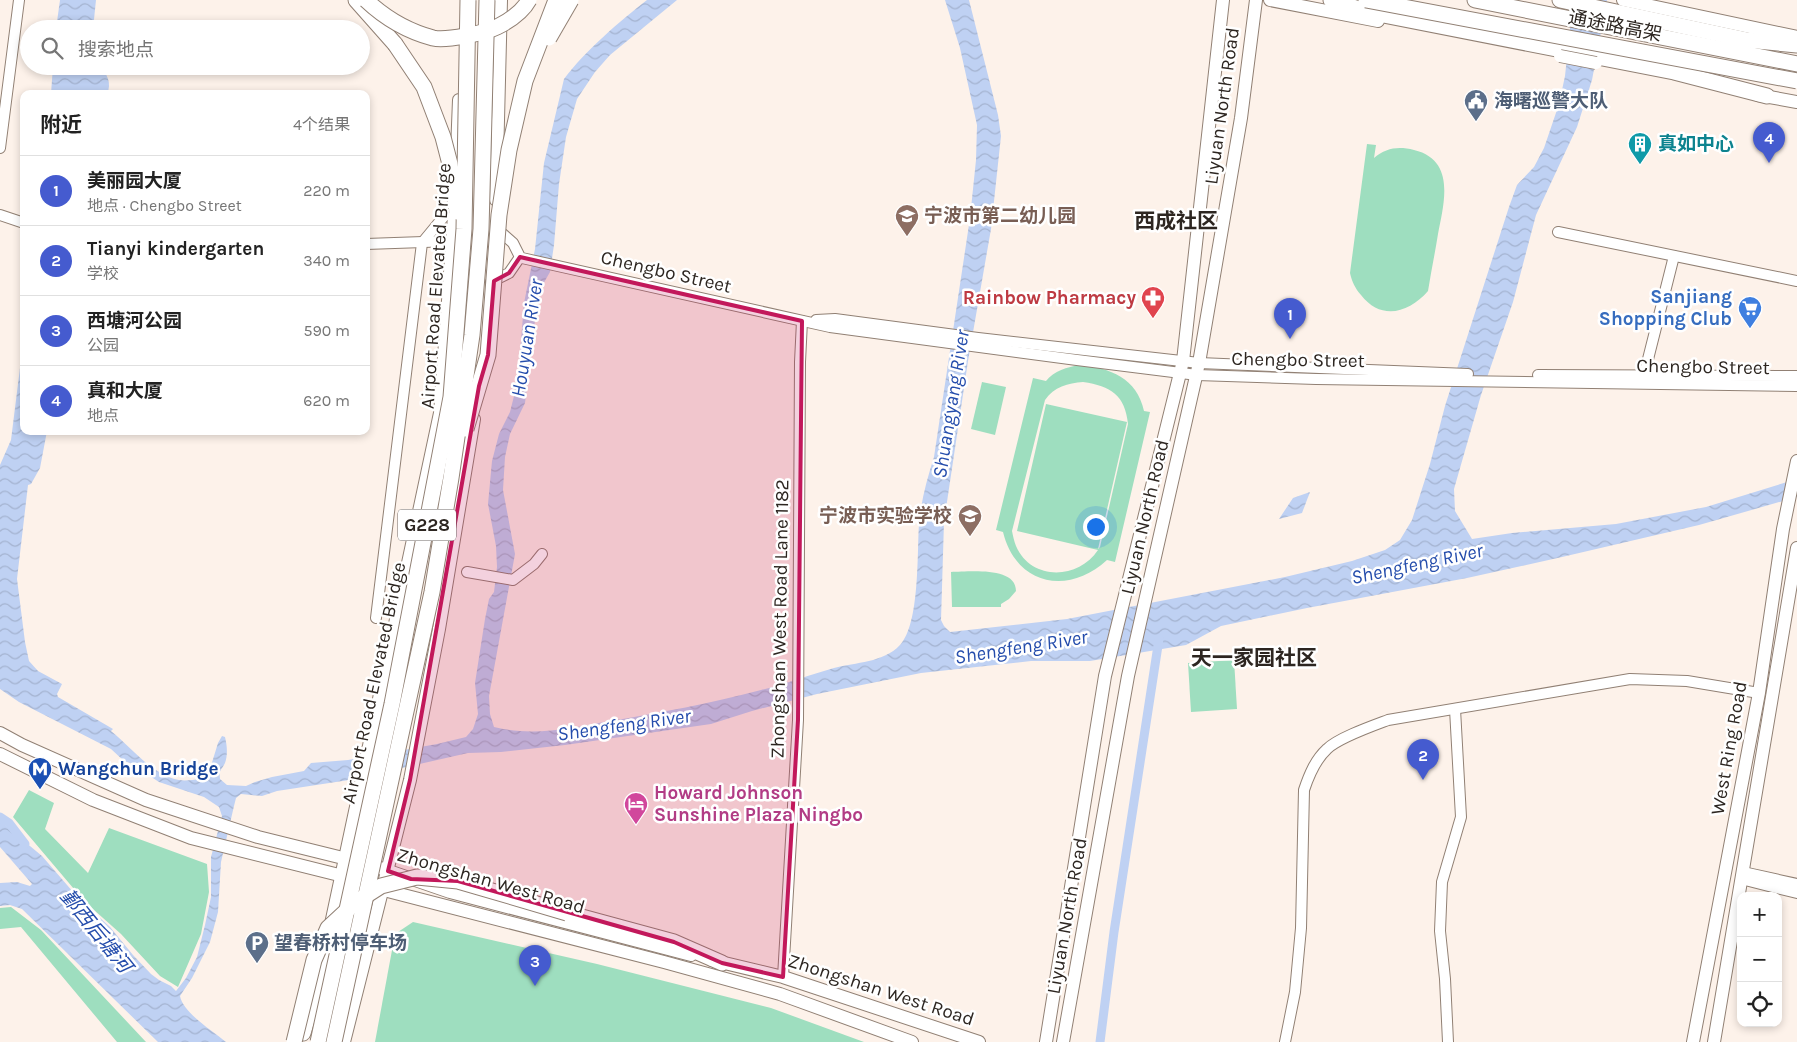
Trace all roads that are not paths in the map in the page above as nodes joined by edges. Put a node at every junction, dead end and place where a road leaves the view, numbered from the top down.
1 (19, 0) edge
2 (356, 0) edge
3 (366, 0) edge
4 (487, 0) edge
5 (501, 0) edge
6 (529, 0) edge
7 (556, 0) edge
8 (571, 0) edge
9 (1224, 0) edge
10 (1256, 0) edge
11 (1270, 0) edge
12 (1331, 0) edge
13 (1366, 0) edge
14 (1475, 0) edge
15 (1560, 0) edge
16 (1624, 0) edge
17 (466, 3) edge
18 (1663, 4) edge
19 (1797, 37) edge
20 (1797, 45) edge
21 (1797, 64) edge
22 (525, 81) junction
23 (1797, 81) edge
24 (1767, 96) junction
25 (1797, 102) edge
26 (0, 148) edge
27 (454, 203) junction
28 (0, 215) edge
29 (20, 222) edge
30 (495, 227) junction
31 (1558, 232) dead end
32 (452, 241) junction
33 (422, 243) junction
34 (370, 244) edge
35 (1674, 256) junction
36 (521, 258) junction
37 (1797, 281) edge
38 (491, 283) junction
39 (459, 303) junction
40 (802, 321) junction
41 (1182, 367) junction
42 (1198, 369) junction
43 (1644, 375) junction
44 (1797, 376) edge
45 (1499, 378) junction
46 (1797, 386) edge
47 (1797, 461) edge
48 (451, 478) junction
49 (1797, 548) edge
50 (542, 554) dead end
51 (467, 572) dead end
52 (1794, 578) edge
53 (376, 618) dead end
54 (1759, 693) junction
55 (1455, 709) junction
56 (0, 733) edge
57 (0, 754) edge
58 (344, 858) junction
59 (388, 870) junction
60 (341, 875) junction
61 (1742, 875) junction
62 (1797, 884) edge
63 (383, 890) junction
64 (1797, 893) edge
65 (722, 963) junction
66 (783, 977) junction
67 (316, 991) junction
68 (294, 1042) edge
69 (301, 1042) edge
70 (306, 1042) edge
71 (318, 1042) edge
72 (334, 1042) edge
73 (344, 1042) edge
74 (912, 1042) edge
75 (979, 1042) edge
76 (1046, 1042) edge
77 (1063, 1042) edge
78 (1284, 1042) edge
79 (1448, 1042) edge
80 (1693, 1042) edge
81 (1714, 1042) edge

1 - 26 street
2 - 39 highway, bridge
3 - 6 highway, bridge
4 - 48 highway, Airport Road Elevated Bridge / G228, bridge
5 - 30 main road
7 - 22 highway, bridge
8 - 22 highway, bridge
9 - 41 main road, Liyuan North Road
10 - 42 main road, Liyuan North Road
11 - 24 main road, bridge
12 - 24 highway
13 - 23 highway, 通途路高架, bridge
14 - 21 highway, 通途路高架
15 - 20 highway
16 - 18 main road
17 - 27 main road
17 - 39 highway, Airport Road Elevated Bridge / G228, bridge
18 - 19 main road
22 - 48 highway, bridge
24 - 25 main road
27 - 32 main road
27 - 33 street
28 - 29 street
30 - 36 street
30 - 38 main road
31 - 35 street
32 - 33 street
32 - 58 main road
33 - 34 street
33 - 53 street
35 - 37 street
35 - 43 street
36 - 38 street
36 - 40 street, Chengbo Street
38 - 59 main road
39 - 71 highway, Airport Road Elevated Bridge / G228, bridge
40 - 41 street, Chengbo Street
40 - 66 street, Zhongshan West Road Lane 1182
41 - 42 street, Chengbo Street
41 - 76 main road, Liyuan North Road
42 - 45 street, Chengbo Street
42 - 77 main road, Liyuan North Road
43 - 44 street, Chengbo Street
43 - 45 street, Chengbo Street
45 - 46 street, Chengbo Street
47 - 54 main road, West Ring Road
48 - 72 highway, Airport Road Elevated Bridge / G228, bridge
49 - 52 main road, West Ring Road
50 - 51 street
52 - 61 main road, West Ring Road
54 - 55 street
54 - 80 main road, West Ring Road
55 - 78 street
55 - 79 street
56 - 58 main road, Zhongshan West Road
57 - 60 main road, Zhongshan West Road
58 - 59 main road, Zhongshan West Road
58 - 60 main road
59 - 63 main road
59 - 65 main road, Zhongshan West Road
60 - 63 main road, Zhongshan West Road
60 - 67 main road
61 - 62 street
61 - 64 street
61 - 81 main road, West Ring Road
63 - 73 main road
63 - 74 main road, Zhongshan West Road
65 - 66 main road, Zhongshan West Road
65 - 68 highway, bridge
66 - 75 main road, Zhongshan West Road
67 - 69 highway
67 - 70 main road

